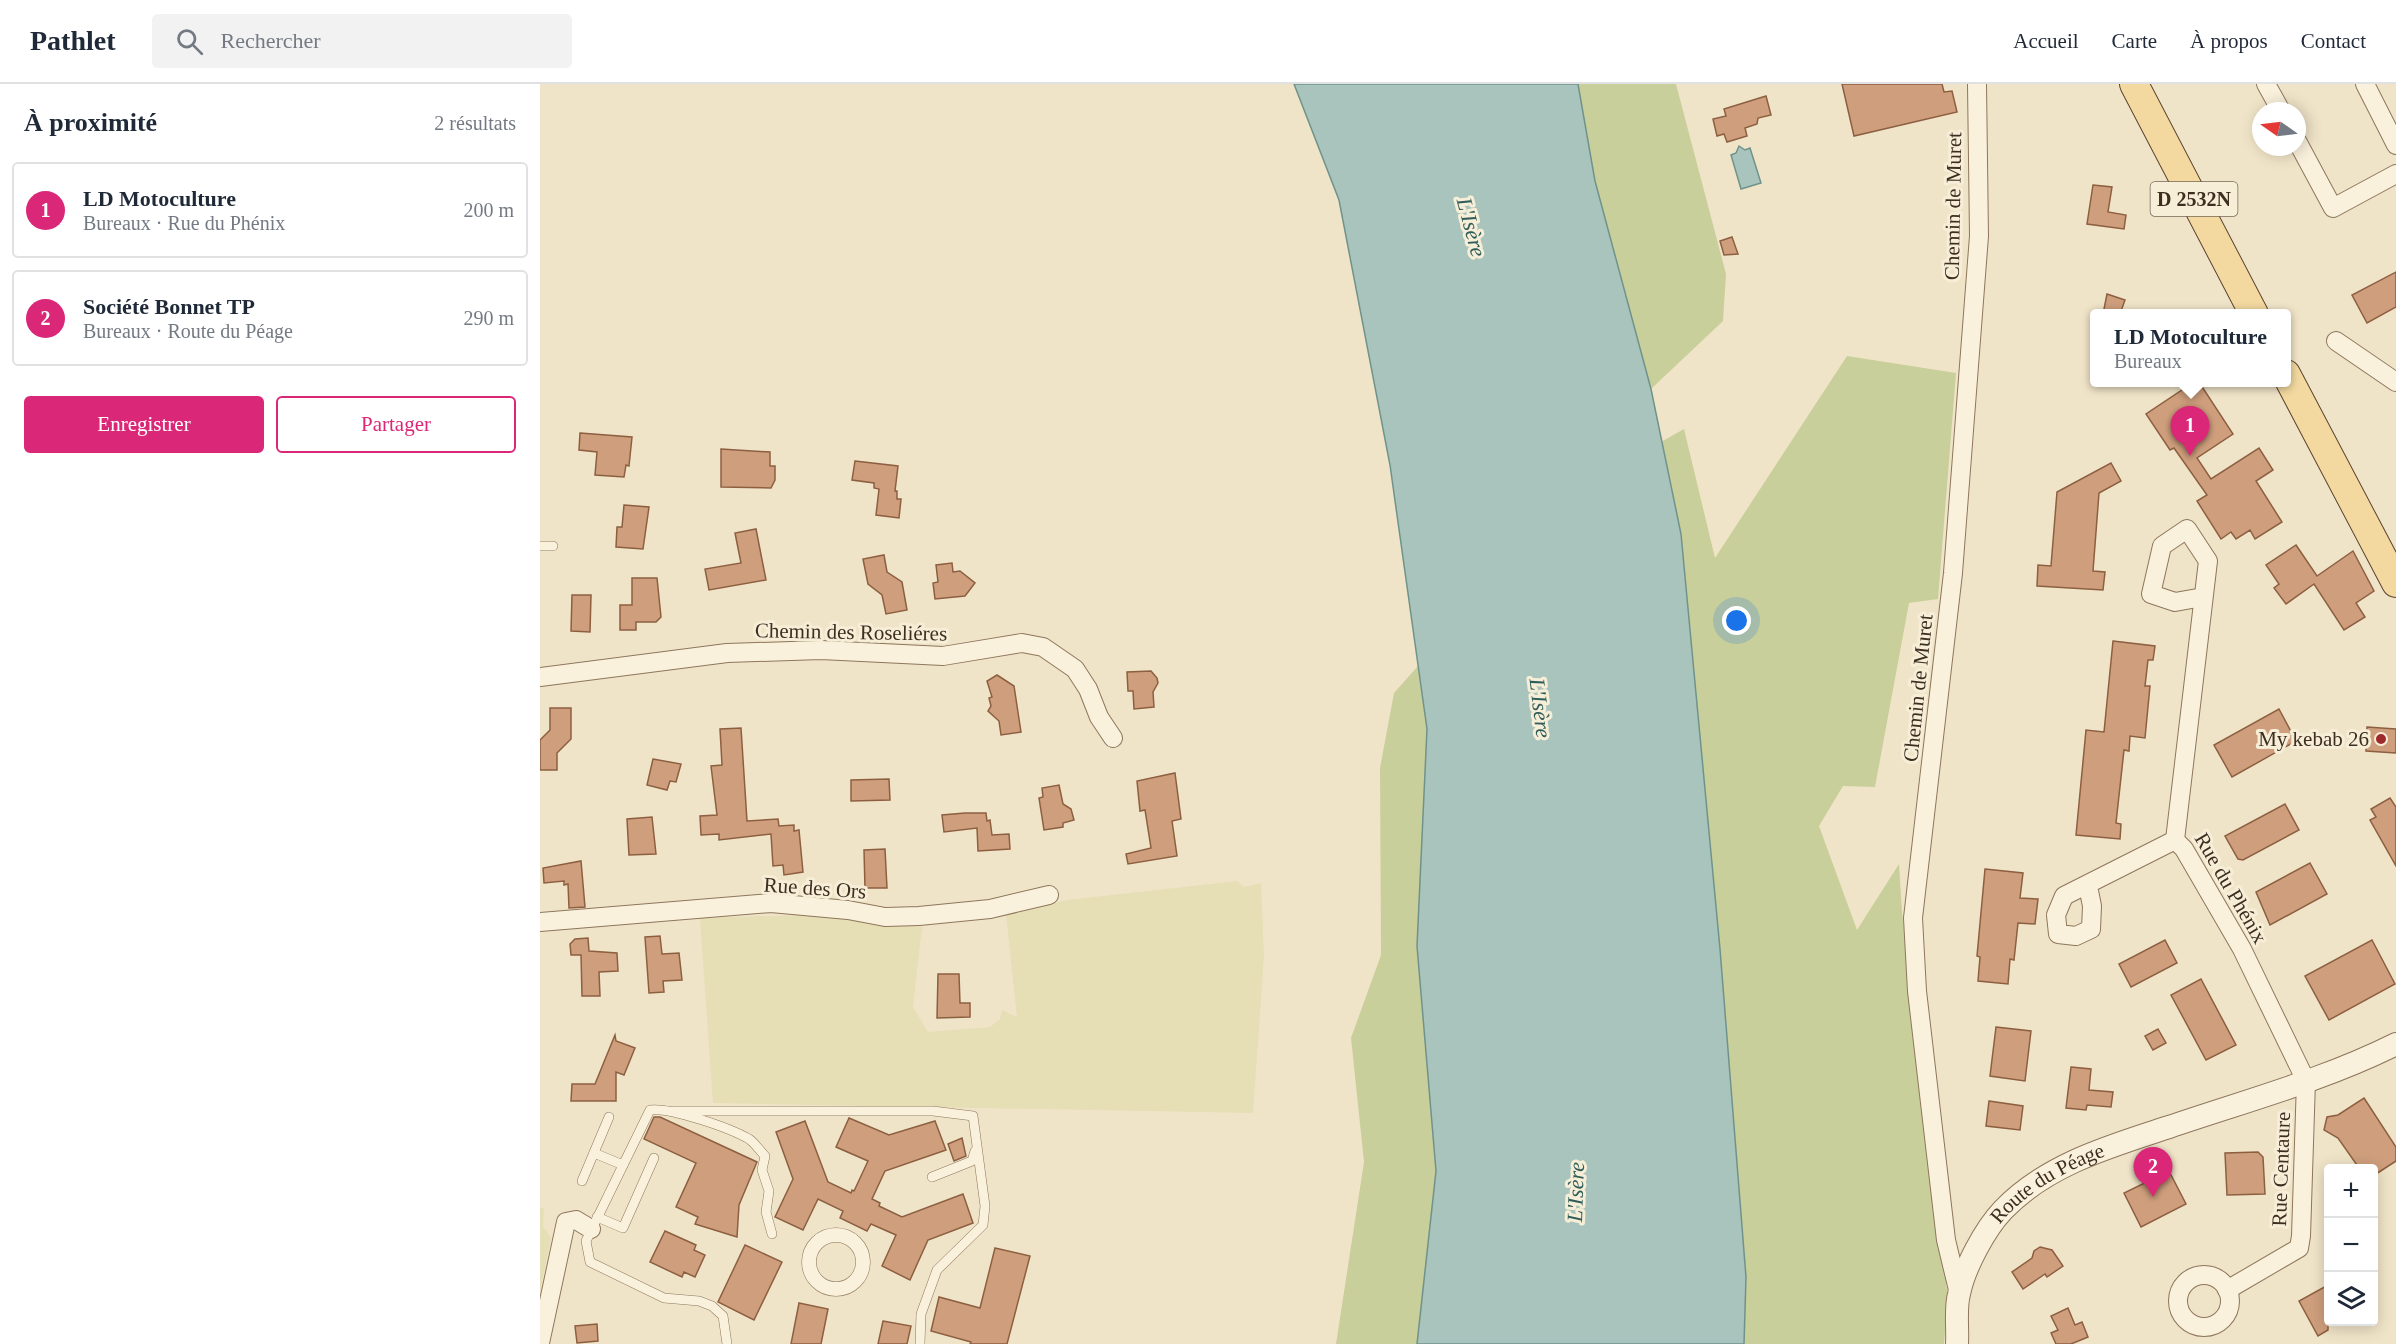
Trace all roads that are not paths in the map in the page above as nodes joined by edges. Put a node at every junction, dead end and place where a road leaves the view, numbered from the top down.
1 (1977, 84) edge
2 (2134, 84) edge
3 (2266, 84) edge
4 (2365, 84) edge
5 (2276, 102) edge
6 (2396, 145) edge
7 (2305, 156) edge
8 (2396, 174) edge
9 (2251, 309) edge
10 (2336, 341) dead end
11 (2396, 382) edge
12 (2291, 384) edge
13 (540, 546) edge
14 (553, 546) dead end
15 (2396, 583) edge
16 (2203, 597) dead end
17 (540, 677) edge
18 (1113, 738) dead end
19 (2175, 840) junction
20 (2088, 886) dead end
21 (1049, 895) dead end
22 (540, 922) edge
23 (2396, 1044) edge
24 (2306, 1081) junction
25 (672, 1111) junction
26 (609, 1117) dead end
27 (976, 1148) junction
28 (594, 1153) junction
29 (654, 1158) dead end
30 (623, 1165) junction
31 (932, 1177) dead end
32 (582, 1181) dead end
33 (594, 1223) junction
34 (772, 1234) dead end
35 (846, 1237) joint
36 (2227, 1290) dead end
37 (1959, 1294) junction
38 (540, 1343) edge
39 (727, 1344) edge
40 (920, 1344) edge
41 (1957, 1344) edge

1 - 37 street, Chemin de Muret
2 - 9 main road, D 2532N
3 - 5 street
4 - 6 street
7 - 8 street
10 - 11 street
12 - 15 main road
13 - 14 lane
16 - 19 street, Rue du Phénix
17 - 18 street, Chemin des Roseliéres
19 - 20 street
19 - 24 street, Rue du Phénix
21 - 22 street, Rue des Ors
23 - 24 street, Route du Péage
24 - 36 street, Rue Centaure
24 - 37 street, Route du Péage
25 - 27 lane
25 - 30 lane
25 - 34 lane
26 - 28 lane
27 - 31 lane
27 - 40 lane
28 - 30 lane
28 - 32 lane
29 - 33 lane
30 - 33 lane
33 - 38 street
33 - 39 lane
35 - 35 street
37 - 41 street, Route du Péage

